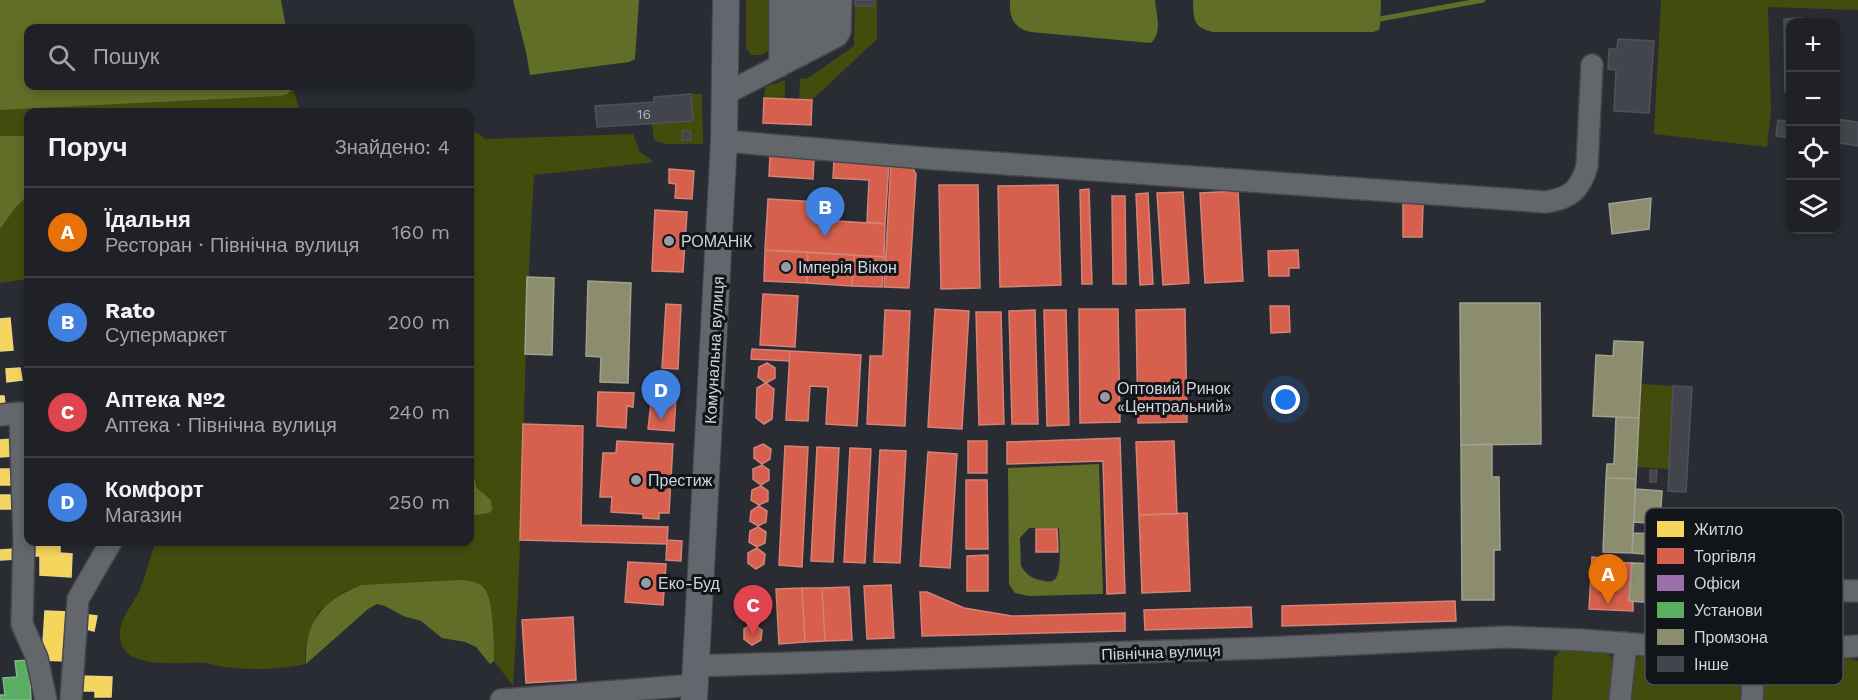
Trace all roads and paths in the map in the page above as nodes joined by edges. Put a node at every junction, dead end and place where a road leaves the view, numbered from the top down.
1 (726, 0) edge
2 (780, 0) edge
3 (801, 0) edge
4 (822, 0) edge
5 (841, 0) edge
6 (821, 44) junction
7 (801, 55) junction
8 (1592, 64) dead end
9 (780, 66) junction
10 (725, 94) junction
11 (724, 141) junction
12 (0, 415) edge
13 (109, 546) edge
14 (1843, 591) edge
15 (1858, 591) edge
16 (1626, 643) junction
17 (1645, 644) edge
18 (1858, 646) edge
19 (1843, 647) edge
20 (695, 684) edge
21 (1753, 685) edge
22 (46, 700) edge
23 (71, 700) edge
24 (501, 700) edge
25 (1620, 700) edge
26 (1752, 700) edge

1 - 10 main road, Комунальна вулиця
2 - 9 street
3 - 7 street
4 - 6 street
5 - 6 street
6 - 7 street
7 - 9 street
8 - 11 street
9 - 10 street
10 - 11 main road, Комунальна вулиця
11 - 20 main road, Комунальна вулиця
12 - 22 street
13 - 23 street
14 - 15 street
16 - 17 street, Північна вулиця
16 - 20 street, Північна вулиця
16 - 25 street
18 - 19 street, Північна вулиця
20 - 24 street, Північна вулиця
21 - 26 street

